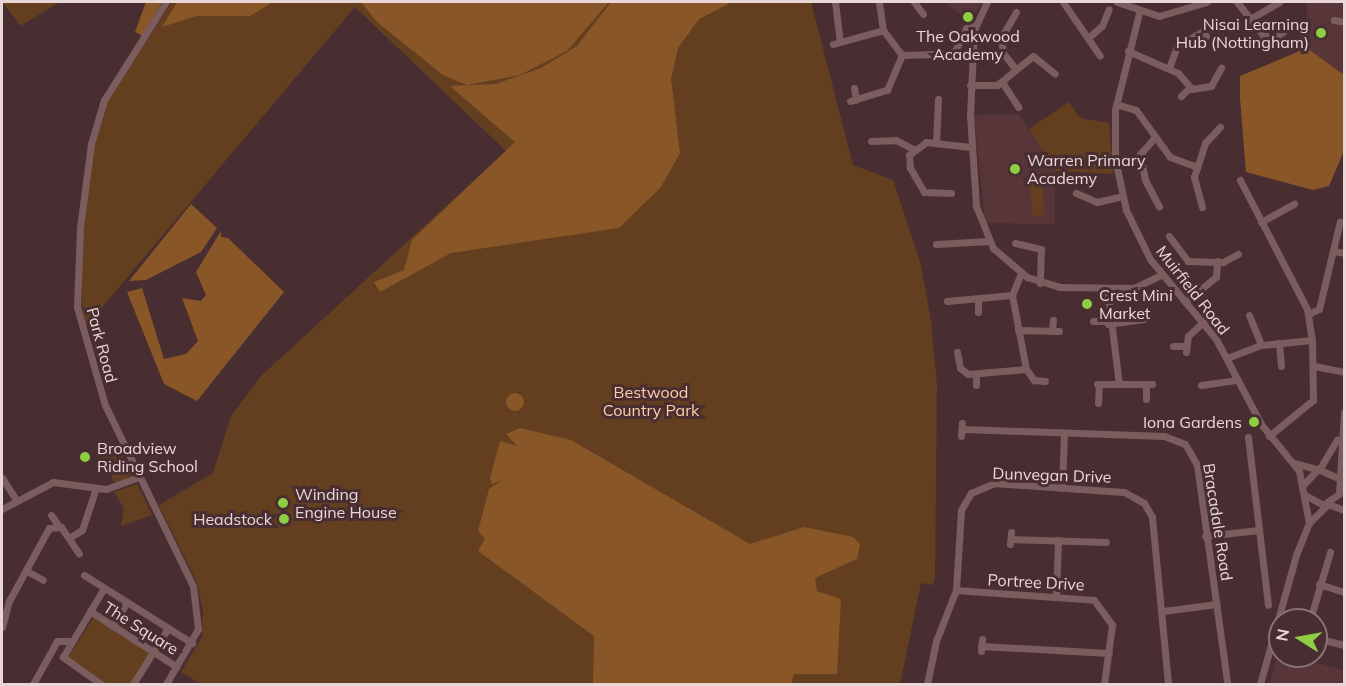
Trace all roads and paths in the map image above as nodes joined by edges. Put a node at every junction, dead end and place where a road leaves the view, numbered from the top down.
1 (166, 2) edge
2 (835, 2) edge
3 (879, 2) edge
4 (914, 2) edge
5 (987, 2) edge
6 (1063, 2) edge
7 (1117, 2) edge
8 (1207, 2) edge
9 (1237, 2) edge
10 (1279, 2) edge
11 (923, 9) dead end
12 (1016, 12) dead end
13 (1139, 13) junction
14 (1110, 14) dead end
15 (1248, 20) junction
16 (1334, 20) dead end
17 (1344, 22) edge
18 (975, 25) junction
19 (883, 30) junction
20 (1206, 36) dead end
21 (1282, 37) dead end
22 (1088, 38) junction
23 (1128, 51) junction
24 (954, 52) junction
25 (972, 53) junction
26 (1097, 54) dead end
27 (902, 55) junction
28 (1014, 67) junction
29 (1169, 68) junction
30 (1221, 68) dead end
31 (1056, 77) dead end
32 (1002, 82) junction
33 (970, 85) junction
34 (854, 88) dead end
35 (1190, 88) junction
36 (1181, 96) dead end
37 (940, 102) dead end
38 (1116, 104) junction
39 (1014, 105) dead end
40 (1220, 127) dead end
41 (1155, 137) junction
42 (875, 143) dead end
43 (936, 143) junction
44 (970, 147) junction
45 (913, 149) junction
46 (1197, 167) junction
47 (1240, 185) dead end
48 (947, 196) dead end
49 (1122, 196) junction
50 (1077, 197) dead end
51 (1200, 202) dead end
52 (1294, 204) dead end
53 (1159, 206) dead end
54 (1340, 221) dead end
55 (1262, 222) junction
56 (1021, 233) dead end
57 (942, 235) dead end
58 (1169, 236) dead end
59 (989, 241) junction
60 (1179, 242) dead end
61 (1171, 245) junction
62 (1334, 251) junction
63 (1344, 253) edge
64 (1238, 254) dead end
65 (1217, 261) junction
66 (1021, 273) junction
67 (1161, 275) junction
68 (1040, 283) junction
69 (1107, 288) junction
70 (1012, 295) junction
71 (978, 301) junction
72 (1185, 302) junction
73 (951, 304) dead end
74 (978, 312) dead end
75 (1309, 314) junction
76 (1252, 317) dead end
77 (1144, 319) dead end
78 (1053, 320) dead end
79 (1094, 321) dead end
80 (1203, 322) junction
81 (1107, 323) junction
82 (1018, 330) junction
83 (1312, 340) junction
84 (1279, 343) junction
85 (1261, 345) junction
86 (1173, 346) dead end
87 (959, 356) dead end
88 (1227, 358) junction
89 (1281, 366) dead end
90 (1314, 366) junction
91 (1026, 369) junction
92 (1344, 372) edge
93 (976, 374) junction
94 (1238, 380) junction
95 (1119, 384) junction
96 (976, 385) dead end
97 (1206, 388) dead end
98 (1040, 392) dead end
99 (1146, 399) dead end
100 (1098, 403) dead end
101 (1344, 412) edge
102 (962, 429) dead end
103 (1064, 433) junction
104 (1340, 435) junction
105 (1269, 436) junction
106 (1248, 437) dead end
107 (1294, 463) junction
108 (1318, 469) junction
109 (139, 477) junction
110 (2, 478) edge
111 (1340, 484) junction
112 (1304, 485) junction
113 (96, 488) junction
114 (1062, 488) junction
115 (1305, 494) junction
116 (15, 498) junction
117 (1344, 498) edge
118 (1328, 504) junction
119 (2, 508) edge
120 (1344, 510) edge
121 (51, 515) dead end
122 (1309, 523) junction
123 (58, 525) junction
124 (1259, 530) junction
125 (1205, 536) junction
126 (69, 538) junction
127 (1011, 538) dead end
128 (1058, 540) junction
129 (1106, 542) dead end
130 (79, 554) dead end
131 (1331, 556) dead end
132 (27, 571) junction
133 (84, 575) dead end
134 (43, 580) dead end
135 (1319, 584) junction
136 (104, 588) junction
137 (956, 590) junction
138 (1344, 592) edge
139 (1056, 595) junction
140 (126, 602) junction
141 (1217, 604) junction
142 (1268, 605) dead end
143 (1313, 608) edge
144 (90, 611) junction
145 (1163, 611) junction
146 (112, 626) junction
147 (2, 627) edge
148 (168, 628) junction
149 (71, 641) junction
150 (1328, 641) edge
151 (192, 643) junction
152 (981, 645) dead end
153 (1344, 645) edge
154 (154, 652) junction
155 (1109, 654) junction
156 (177, 667) junction
157 (1227, 682) dead end
158 (33, 684) edge
159 (101, 684) edge
160 (134, 684) edge
161 (166, 684) edge
162 (927, 684) edge
163 (1104, 684) edge
164 (1168, 684) edge
165 (1260, 684) edge

1 - 109 street, Park Road
2 - 19 street
3 - 19 street
4 - 11 street
5 - 18 street
6 - 22 street
7 - 13 street
8 - 13 street
9 - 15 street
10 - 15 street
12 - 28 street
13 - 23 street, Muirfield Road
14 - 22 street
15 - 21 street
16 - 17 street
18 - 24 street
18 - 25 street
19 - 27 street
20 - 29 street
22 - 26 street
23 - 29 street
23 - 38 street, Muirfield Road
24 - 25 street
24 - 27 street
25 - 33 street
27 - 34 street
28 - 31 street
28 - 32 street
29 - 35 street
30 - 35 street
32 - 33 street
32 - 39 street
33 - 44 street
35 - 36 street
37 - 43 street
38 - 41 street
38 - 49 street, Muirfield Road
40 - 46 street
41 - 46 street
41 - 53 street
42 - 45 street
43 - 44 street
43 - 45 street
44 - 59 street
45 - 48 street
46 - 51 street
47 - 55 street
49 - 50 street
49 - 67 street, Muirfield Road
52 - 55 street
54 - 62 street
55 - 75 street
56 - 68 street
57 - 59 street
58 - 61 street
59 - 66 street
60 - 61 street
61 - 65 street
62 - 63 street
62 - 75 street
64 - 65 street
65 - 72 street
66 - 68 street
66 - 70 street
67 - 69 street
67 - 72 street, Muirfield Road
68 - 69 street
69 - 81 street
70 - 71 street
70 - 82 street
71 - 73 street
71 - 74 street
72 - 80 street, Muirfield Road
75 - 83 street
76 - 85 street
77 - 81 street
78 - 82 street
79 - 81 street
80 - 86 street
80 - 88 street, Muirfield Road
81 - 95 street
82 - 91 street
83 - 84 street
83 - 90 street
84 - 85 street
84 - 89 street
85 - 88 street
87 - 93 street
88 - 94 street, Muirfield Road
90 - 92 street
90 - 105 street
91 - 93 street
91 - 98 street
93 - 96 street
94 - 97 street
94 - 105 street, Muirfield Road
95 - 99 street
95 - 100 street
101 - 104 street
102 - 103 street, Bracadale Road
103 - 114 street
103 - 125 street, Bracadale Road
104 - 108 street
104 - 111 street
105 - 107 street, Muirfield Road
106 - 124 street
107 - 108 street
107 - 112 street, Muirfield Road
108 - 111 street
108 - 112 street
109 - 113 street
109 - 151 street, Park Road
110 - 116 street
111 - 117 street
111 - 118 street
112 - 115 street, Muirfield Road
113 - 116 street
113 - 126 street
114 - 137 street, Dunvegan Drive
114 - 145 street, Dunvegan Drive
115 - 118 street
115 - 122 street, Muirfield Road
116 - 119 street
118 - 120 street
118 - 122 street
121 - 123 street
122 - 165 street
123 - 126 street
123 - 132 street
124 - 125 street
124 - 142 street
125 - 141 street, Bracadale Road
126 - 130 street
127 - 128 street
128 - 129 street
128 - 139 street
131 - 135 street
132 - 134 street
132 - 147 street
133 - 136 street
135 - 138 street
135 - 143 street
136 - 140 street
136 - 144 street, The Square
137 - 139 street, Portree Drive
137 - 162 street, Dunvegan Drive
139 - 155 street, Portree Drive
140 - 146 street
140 - 148 street
141 - 145 street, Bracadale Road
141 - 157 street, Bracadale Road
144 - 146 street, The Square
144 - 149 street, The Square
145 - 164 street, Dunvegan Drive
146 - 154 street, The Square
148 - 151 street
148 - 154 street
149 - 158 street
149 - 159 street
150 - 153 street
151 - 156 street, Park Road
152 - 155 street
154 - 156 street, The Square
154 - 160 street
155 - 163 street, Portree Drive
156 - 161 street, Park Road

